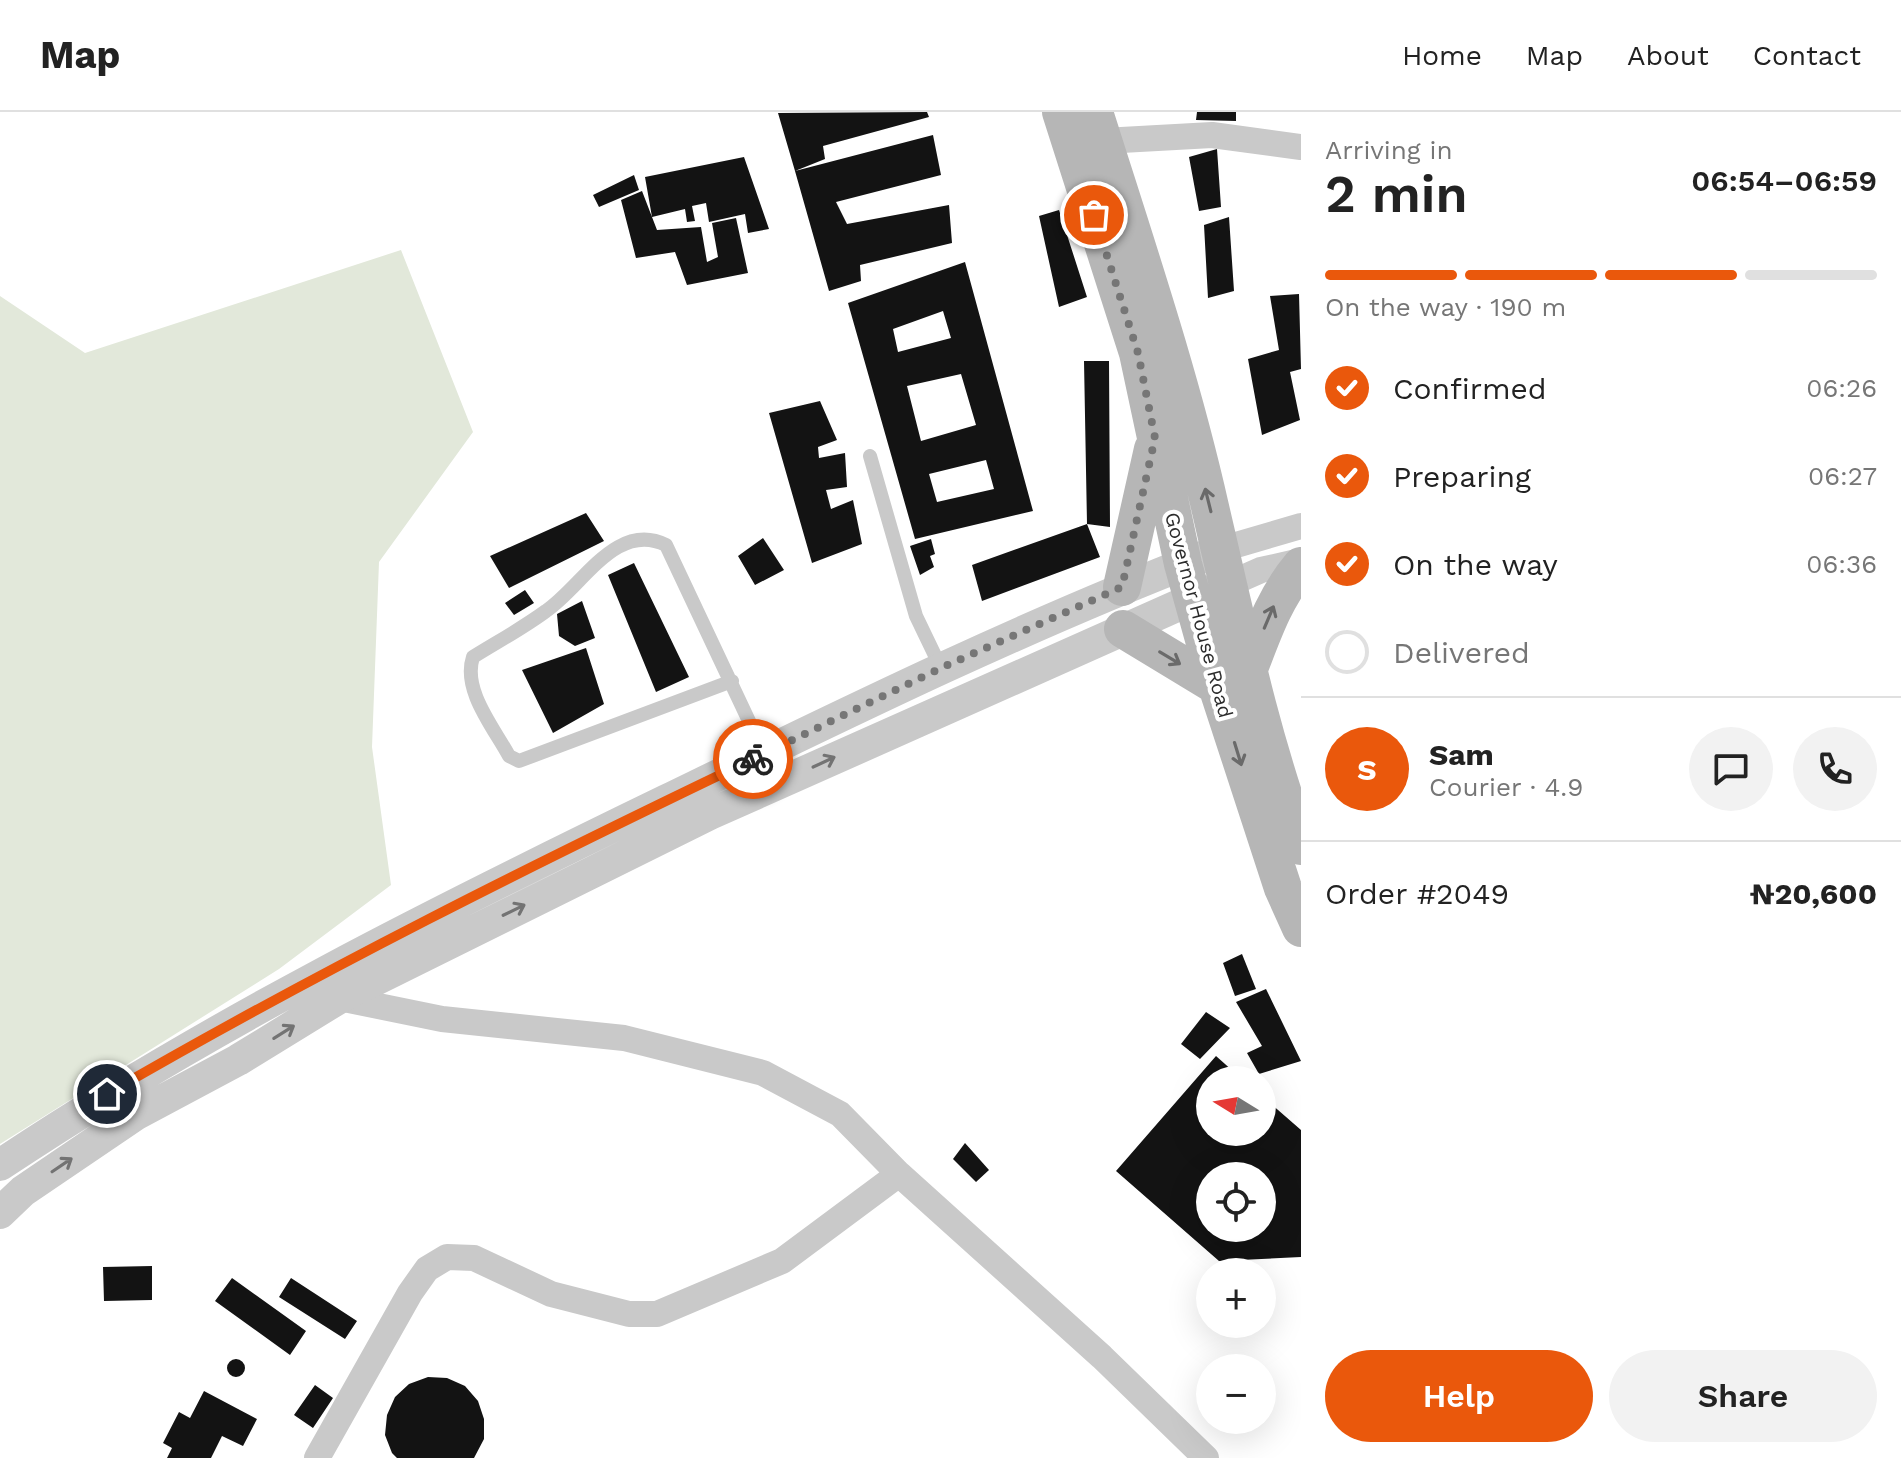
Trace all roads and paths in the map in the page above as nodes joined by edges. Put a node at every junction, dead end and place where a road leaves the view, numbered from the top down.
1 (1061, 112) edge
2 (1098, 127) edge
3 (1301, 147) edge
4 (1155, 438) junction
5 (870, 456) dead end
6 (1301, 526) edge
7 (1301, 563) edge
8 (1206, 574) junction
9 (1122, 587) junction
10 (1123, 629) junction
11 (941, 668) junction
12 (1232, 680) junction
13 (732, 681) junction
14 (765, 753) junction
15 (776, 784) junction
16 (1301, 846) edge
17 (1301, 928) edge
18 (339, 998) junction
19 (0, 1165) edge
20 (899, 1174) junction
21 (0, 1213) edge
22 (317, 1458) edge
23 (1206, 1458) edge

1 - 4 main road, Governor House Road
2 - 3 street
8 -> 2 main road, Governor House Road
4 - 8 main road, Governor House Road
4 - 9 main road
5 - 11 lane
6 - 8 street
7 - 8 street
12 -> 7 main road
8 - 9 street
8 - 10 street
8 - 12 main road, Governor House Road
9 - 11 street
10 -> 12 main road
15 -> 10 street
11 - 14 street
12 - 16 main road, Governor House Road
12 -> 17 main road, Governor House Road
13 - 13 lane
13 - 14 lane
14 - 15 lane
14 - 19 street
18 -> 15 street
18 - 20 street
21 -> 18 street
20 - 22 street
20 - 23 street

